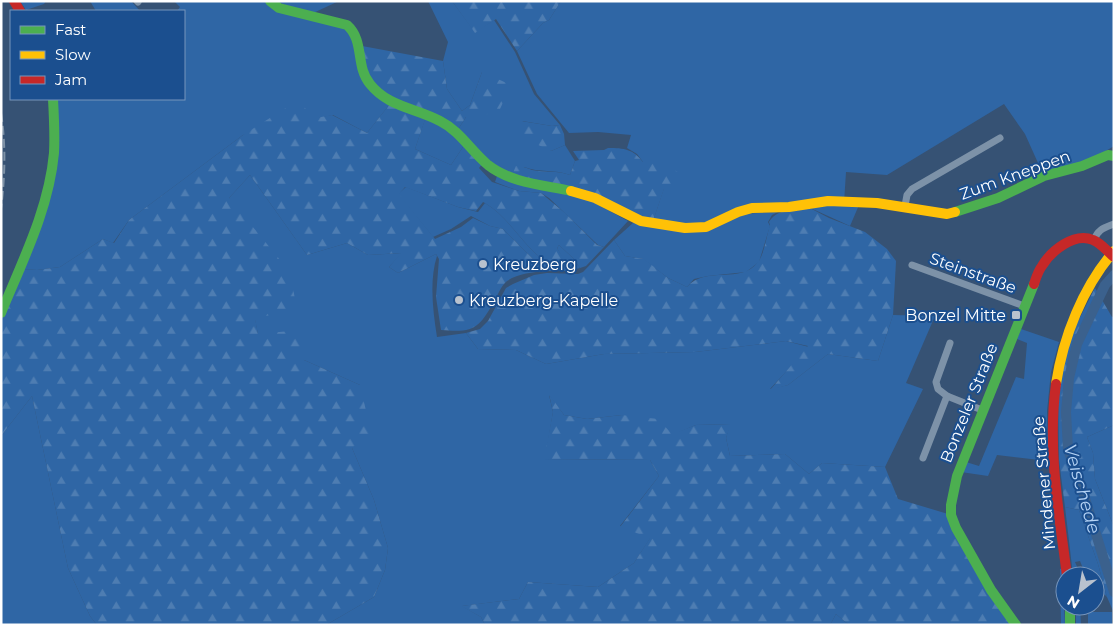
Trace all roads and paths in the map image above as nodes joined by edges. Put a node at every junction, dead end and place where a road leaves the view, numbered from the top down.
1 (270, 1) edge
2 (53, 100) edge
3 (1000, 138) dead end
4 (1114, 156) edge
5 (905, 206) junction
6 (1114, 224) edge
7 (1094, 240) junction
8 (1113, 254) edge
9 (912, 265) dead end
10 (1024, 306) junction
11 (1, 312) edge
12 (950, 343) dead end
13 (947, 396) junction
14 (982, 410) junction
15 (923, 458) dead end
16 (1066, 566) edge
17 (1016, 625) edge

1 - 5 street, Zum Kneppen
2 - 11 street
3 - 5 street
4 - 5 street, Zum Kneppen
6 - 7 street
7 - 8 street
7 - 10 street, Bonzeler Straße
8 - 16 street, Mindener Straße
9 - 10 street, Steinstraße
10 - 14 street, Bonzeler Straße
12 - 13 street
13 - 14 street
13 - 15 street
14 - 17 street, Bonzeler Straße

